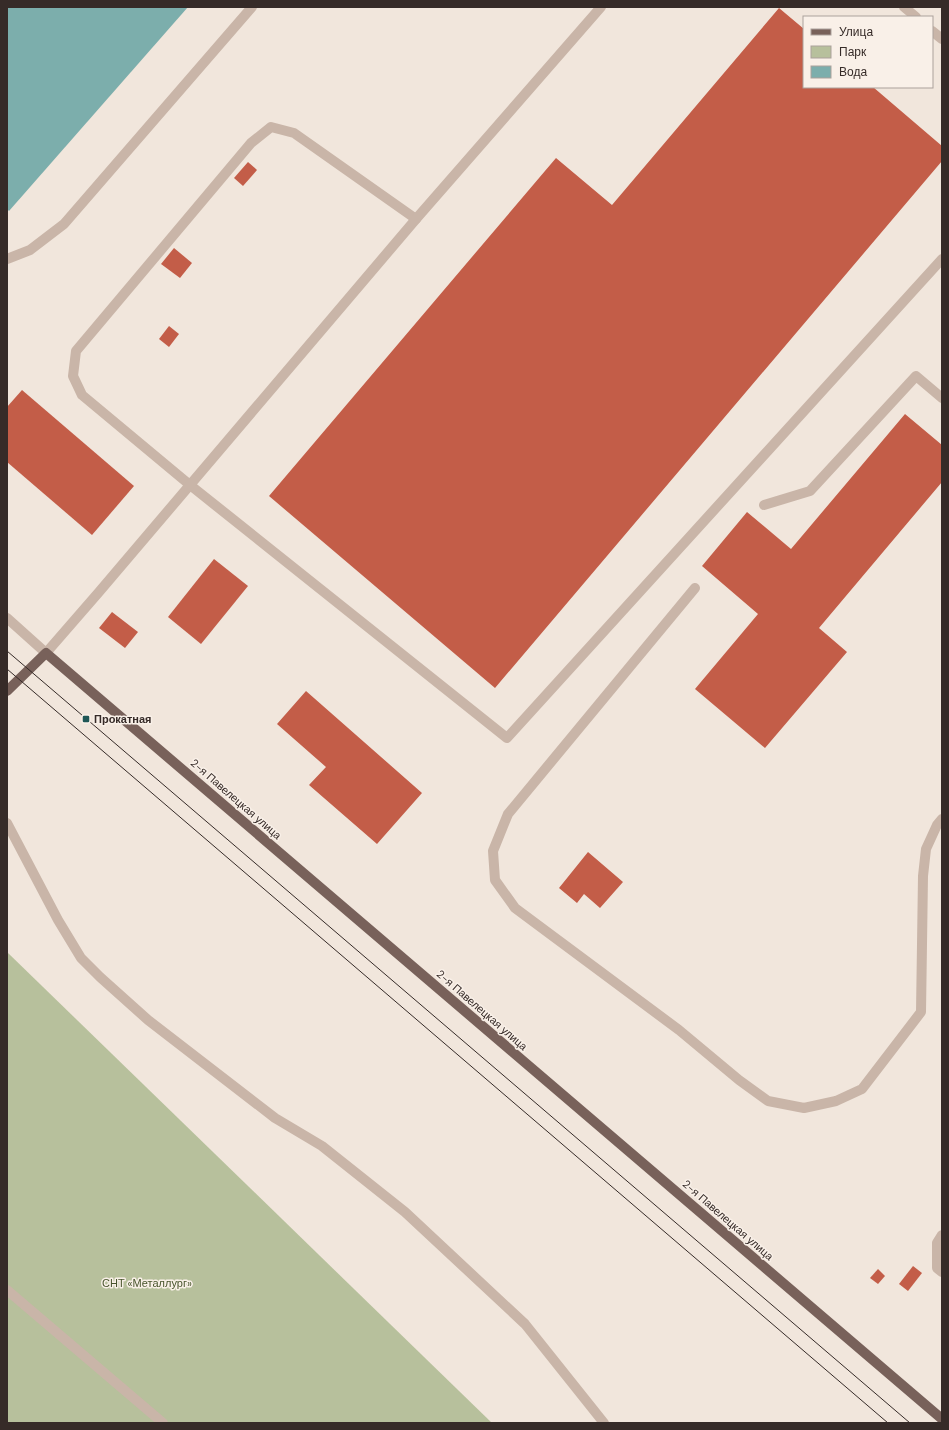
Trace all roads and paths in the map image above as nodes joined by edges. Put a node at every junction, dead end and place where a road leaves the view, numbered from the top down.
1 (252, 7) edge
2 (601, 7) edge
3 (904, 7) edge
4 (915, 16) edge
5 (933, 32) edge
6 (942, 39) edge
7 (416, 219) junction
8 (942, 258) edge
9 (7, 259) edge
10 (942, 398) edge
11 (190, 485) junction
12 (764, 505) dead end
13 (695, 588) dead end
14 (7, 618) edge
15 (46, 652) junction
16 (7, 692) edge
17 (942, 819) edge
18 (7, 823) edge
19 (942, 1235) edge
20 (942, 1272) edge
21 (7, 1290) edge
22 (942, 1419) edge
23 (163, 1423) edge
24 (604, 1423) edge

1 - 9 street
2 - 7 street
3 - 4 street
5 - 6 street
7 - 11 street
7 - 11 street
8 - 11 street
10 - 12 street
11 - 15 street
13 - 17 street
14 - 15 street, 2-я Павелецкая улица
15 - 16 main road
15 - 22 main road, 2-я Павелецкая улица
18 - 24 street
19 - 20 street
21 - 23 street

